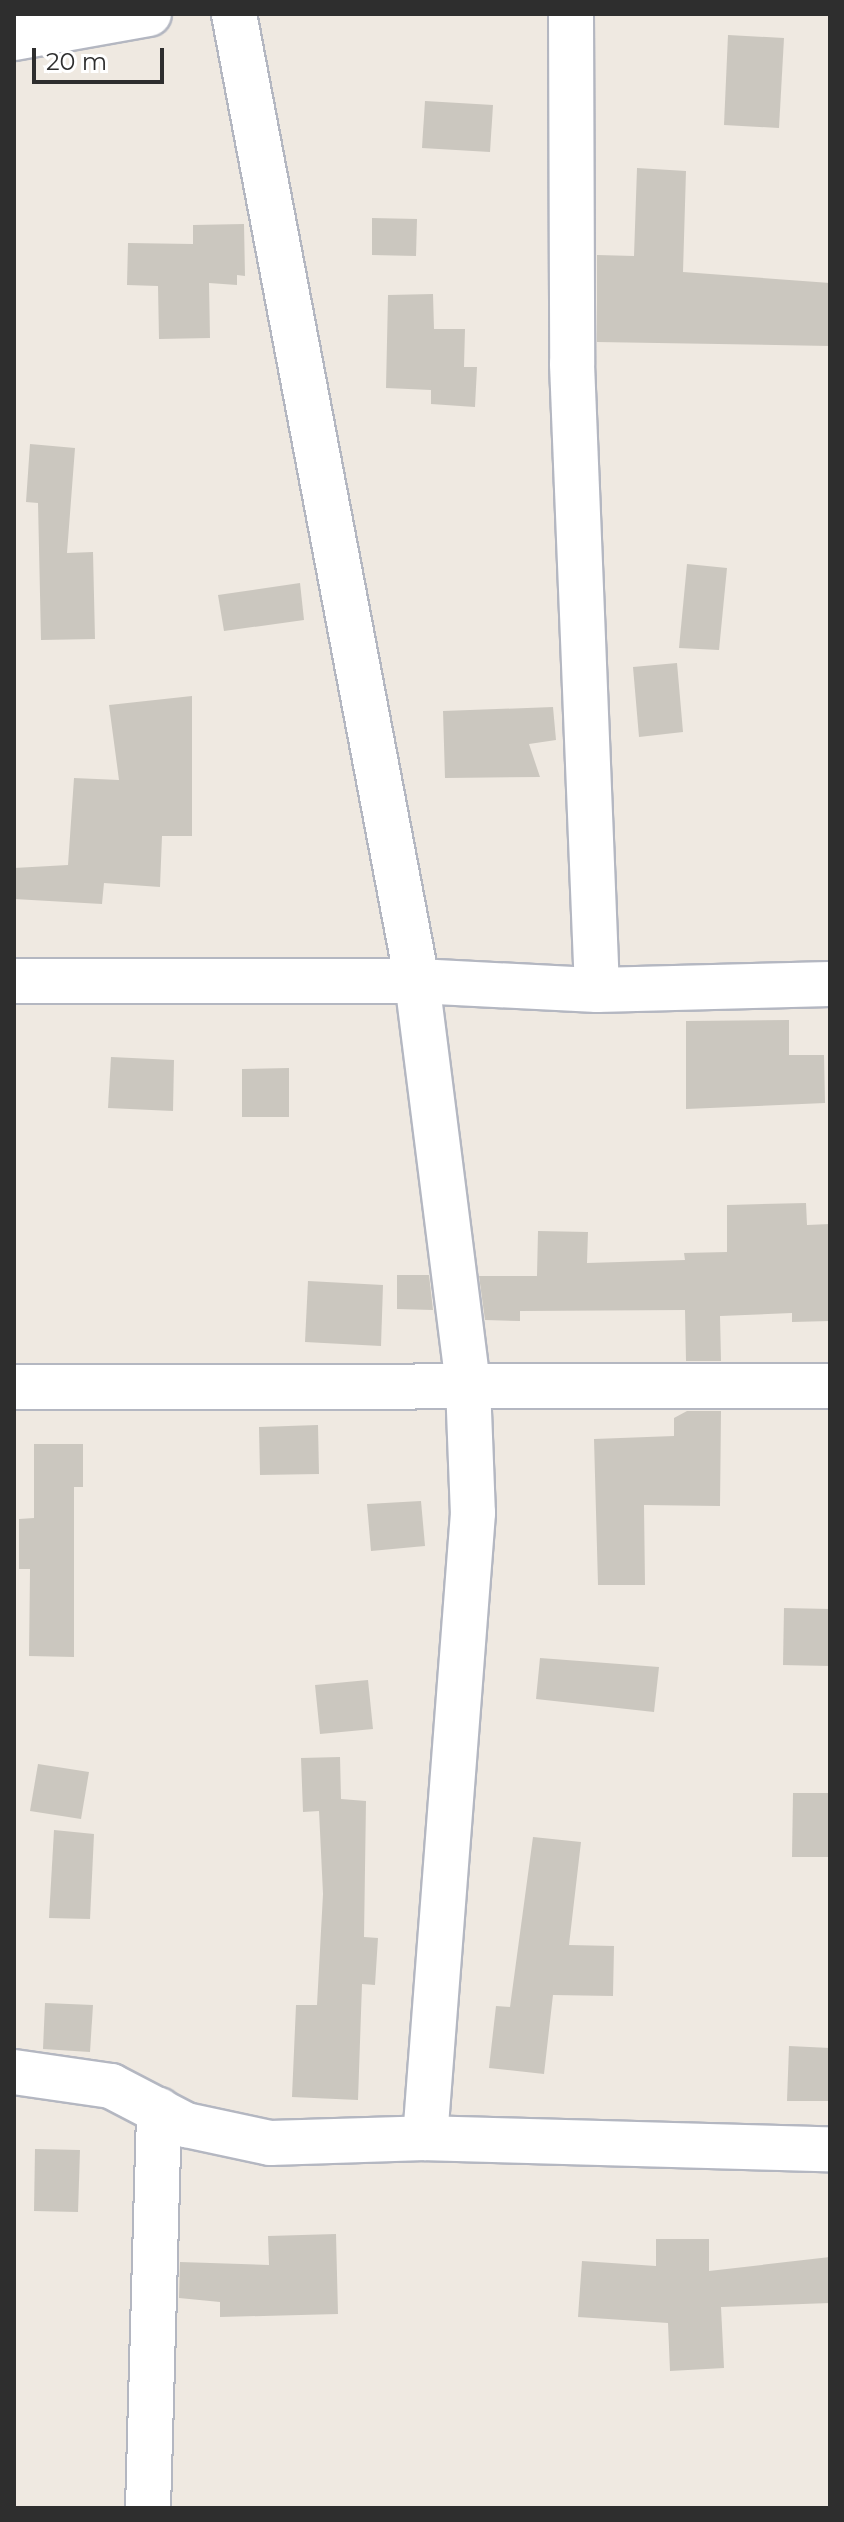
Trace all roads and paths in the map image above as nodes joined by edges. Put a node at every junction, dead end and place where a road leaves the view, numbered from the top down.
1 (149, 14) edge
2 (234, 14) edge
3 (571, 14) edge
4 (14, 38) edge
5 (14, 981) edge
6 (417, 981) junction
7 (830, 984) edge
8 (597, 990) junction
9 (468, 1385) junction
10 (830, 1386) edge
11 (14, 1387) edge
12 (14, 2072) edge
13 (159, 2110) junction
14 (425, 2138) junction
15 (830, 2149) edge
16 (148, 2508) edge

1 - 4 street
2 - 6 street
3 - 8 street
5 - 6 street
6 - 8 street
6 - 9 street
7 - 8 street
9 - 10 street
9 - 11 street
9 - 14 street
12 - 13 street
13 - 14 street
13 - 16 street
14 - 15 street

